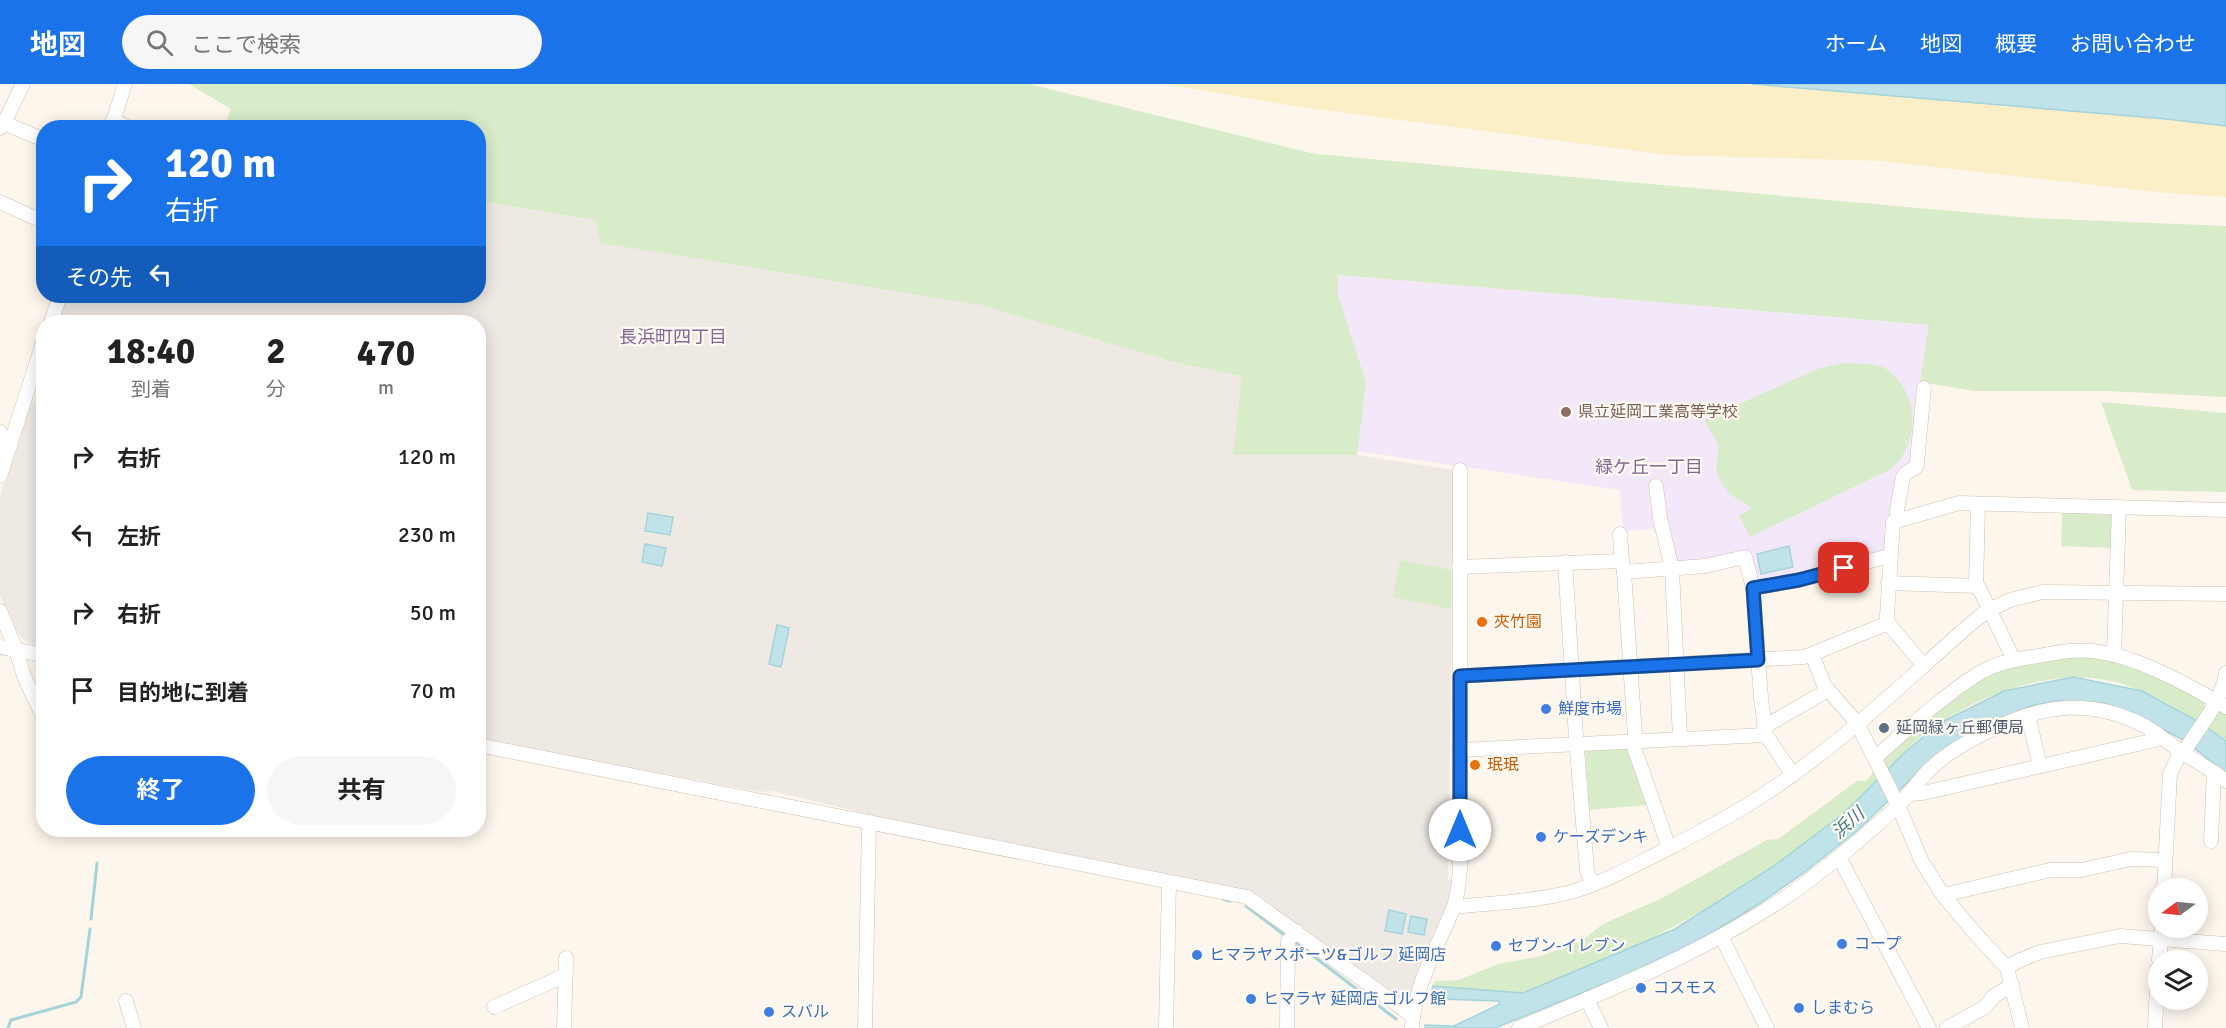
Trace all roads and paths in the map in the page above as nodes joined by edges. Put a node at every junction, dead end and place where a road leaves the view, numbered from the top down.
1 (23, 84) edge
2 (125, 84) edge
3 (113, 120) edge
4 (2, 125) edge
5 (36, 137) edge
6 (0, 202) edge
7 (36, 218) edge
8 (36, 363) edge
9 (1924, 388) dead end
10 (0, 432) edge
11 (2, 459) edge
12 (1460, 470) dead end
13 (0, 476) edge
14 (1656, 486) dead end
15 (1978, 504) junction
16 (2119, 507) junction
17 (2226, 510) edge
18 (1898, 520) junction
19 (1620, 534) dead end
20 (1889, 556) junction
21 (1565, 562) junction
22 (1623, 566) junction
23 (1459, 567) junction
24 (1672, 569) junction
25 (1888, 583) junction
26 (1976, 585) junction
27 (1753, 588) junction
28 (2116, 592) junction
29 (2226, 594) edge
30 (1990, 610) junction
31 (0, 611) edge
32 (1888, 623) junction
33 (0, 647) edge
34 (16, 650) junction
35 (36, 654) edge
36 (1812, 654) junction
37 (2114, 655) junction
38 (1758, 660) junction
39 (2014, 660) junction
40 (1677, 665) junction
41 (1630, 666) junction
42 (1924, 666) junction
43 (1572, 669) junction
44 (1460, 676) junction
45 (2225, 680) edge
46 (1828, 690) junction
47 (36, 702) edge
48 (2221, 704) edge
49 (2028, 715) junction
50 (1857, 723) junction
51 (1765, 731) junction
52 (2158, 735) junction
53 (1680, 738) junction
54 (1634, 741) junction
55 (1577, 743) junction
56 (486, 747) edge
57 (1460, 750) junction
58 (2183, 753) junction
59 (1878, 763) junction
60 (2040, 766) junction
61 (2214, 772) junction
62 (1793, 775) junction
63 (2226, 781) edge
64 (1901, 801) junction
65 (869, 822) junction
66 (2211, 842) dead end
67 (1669, 848) junction
68 (1839, 857) junction
69 (2165, 860) junction
70 (2164, 878) edge
71 (1169, 882) junction
72 (1592, 884) junction
73 (1943, 895) junction
74 (1454, 907) junction
75 (1296, 931) junction
76 (2148, 934) edge
77 (1722, 938) junction
78 (2191, 938) edge
79 (2226, 944) edge
80 (566, 958) dead end
81 (2007, 968) junction
82 (566, 975) junction
83 (2012, 985) junction
84 (1587, 999) junction
85 (126, 1000) dead end
86 (494, 1007) dead end
87 (2156, 1010) edge
88 (1412, 1022) edge
89 (134, 1028) edge
90 (564, 1028) edge
91 (865, 1028) edge
92 (1166, 1028) edge
93 (1287, 1028) edge
94 (1519, 1028) edge
95 (1601, 1028) edge
96 (1767, 1028) edge
97 (1929, 1028) edge
98 (1947, 1028) edge
99 (2022, 1028) edge
100 (2155, 1028) edge

1 - 4 street
2 - 3 street
4 - 5 street
6 - 7 street
8 - 11 street
9 - 18 street
10 - 11 street
11 - 13 street
12 - 23 street
14 - 24 street
15 - 16 street
15 - 18 street
15 - 26 street
16 - 17 street
16 - 28 street
18 - 20 street
19 - 22 street
20 - 25 street
20 - 27 street
21 - 22 street
21 - 23 street
21 - 43 street
22 - 24 street
22 - 41 street
23 - 44 street
24 - 27 street
24 - 40 street
25 - 26 street
25 - 32 street
26 - 30 street
27 - 38 street
28 - 29 street
28 - 30 street
28 - 37 street
30 - 39 street
30 - 42 street
31 - 34 street
32 - 36 street
32 - 42 street
33 - 34 street
34 - 35 street
34 - 47 street
36 - 38 street
36 - 46 street
37 - 39 street
37 - 48 street
38 - 40 street
38 - 51 street
39 - 59 street
40 - 41 street
40 - 53 street
41 - 43 street
41 - 54 street
42 - 50 street
43 - 44 street
43 - 55 street
44 - 57 street
45 - 48 street
46 - 50 street
46 - 51 street
48 - 58 street
49 - 52 street
49 - 60 street
49 - 64 street
50 - 59 street
50 - 62 street
51 - 53 street
51 - 62 street
52 - 58 street
52 - 60 street
53 - 54 street
54 - 55 street
54 - 67 street
55 - 57 street
55 - 72 street
56 - 65 street
57 - 74 street
58 - 61 street
58 - 69 street
59 - 64 street
60 - 64 street
61 - 63 street
61 - 66 street
62 - 67 street
64 - 68 street
64 - 73 street
65 - 71 street
65 - 91 street
67 - 72 street
68 - 77 street
68 - 97 street
69 - 70 street
69 - 73 street
71 - 75 street
71 - 92 street
72 - 74 street
73 - 81 street
74 - 88 street
75 - 88 street
75 - 93 street
76 - 81 street
77 - 84 street
77 - 96 street
78 - 79 street
80 - 82 street
81 - 83 street
82 - 86 street
82 - 90 street
83 - 98 street
83 - 99 street
84 - 94 street
84 - 95 street
85 - 89 street
87 - 100 street

